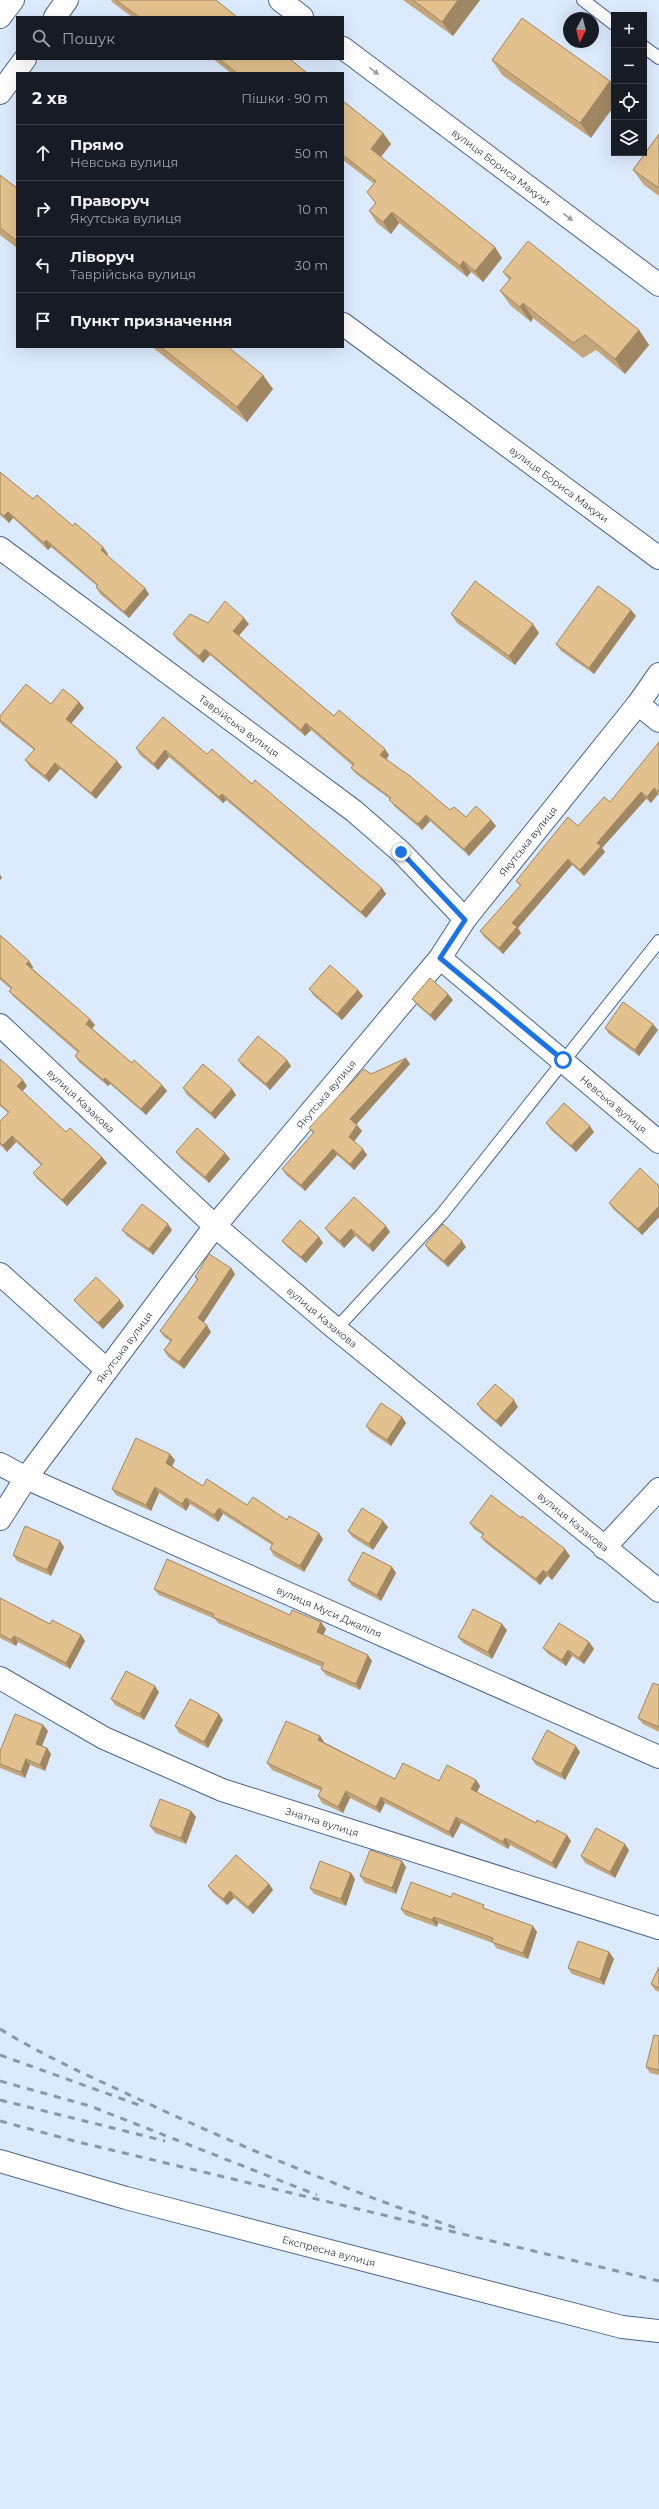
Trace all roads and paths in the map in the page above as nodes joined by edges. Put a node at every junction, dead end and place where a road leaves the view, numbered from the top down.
1 (13, 0) edge
2 (67, 0) edge
3 (280, 0) edge
4 (583, 0) edge
5 (56, 16) edge
6 (301, 16) edge
7 (0, 17) edge
8 (611, 22) edge
9 (646, 48) edge
10 (344, 49) edge
11 (659, 58) edge
12 (24, 60) edge
13 (7, 81) edge
14 (659, 285) edge
15 (344, 325) edge
16 (0, 548) edge
17 (659, 558) edge
18 (659, 674) edge
19 (638, 704) junction
20 (659, 721) edge
21 (465, 920) junction
22 (659, 941) edge
23 (440, 958) junction
24 (0, 1025) edge
25 (563, 1060) junction
26 (659, 1142) edge
27 (215, 1226) junction
28 (0, 1274) edge
29 (336, 1330) junction
30 (107, 1370) junction
31 (0, 1464) edge
32 (26, 1478) junction
33 (659, 1489) edge
34 (0, 1519) edge
35 (604, 1548) junction
36 (659, 1591) edge
37 (0, 1678) edge
38 (659, 1758) edge
39 (659, 1928) edge
40 (0, 2161) edge
41 (659, 2331) edge

1 - 7 street
2 - 5 street
3 - 6 street
4 - 8 lane
9 - 11 lane
10 -> 14 street, вулиця Бориса Макухи
12 - 13 street
15 - 17 street, вулиця Бориса Макухи
16 - 21 street, Таврійська вулиця
18 - 19 street, Якутська вулиця
19 - 20 street
19 - 21 street, Якутська вулиця
21 - 23 street, Якутська вулиця
22 - 25 lane
23 - 25 street, Невська вулиця
23 - 27 street, Якутська вулиця
24 - 27 street, вулиця Казакова
25 - 26 street, Невська вулиця
25 - 29 lane
27 - 29 street, вулиця Казакова
27 - 30 street, Якутська вулиця
28 - 30 street
29 - 35 street, вулиця Казакова
30 - 32 street, Якутська вулиця
31 - 32 street, вулиця Муси Джаліля
32 - 34 street, Якутська вулиця
32 - 38 street, вулиця Муси Джаліля
33 - 35 street
35 - 36 street, вулиця Казакова
37 - 39 street, Знатна вулиця
40 - 41 street, Експресна вулиця

